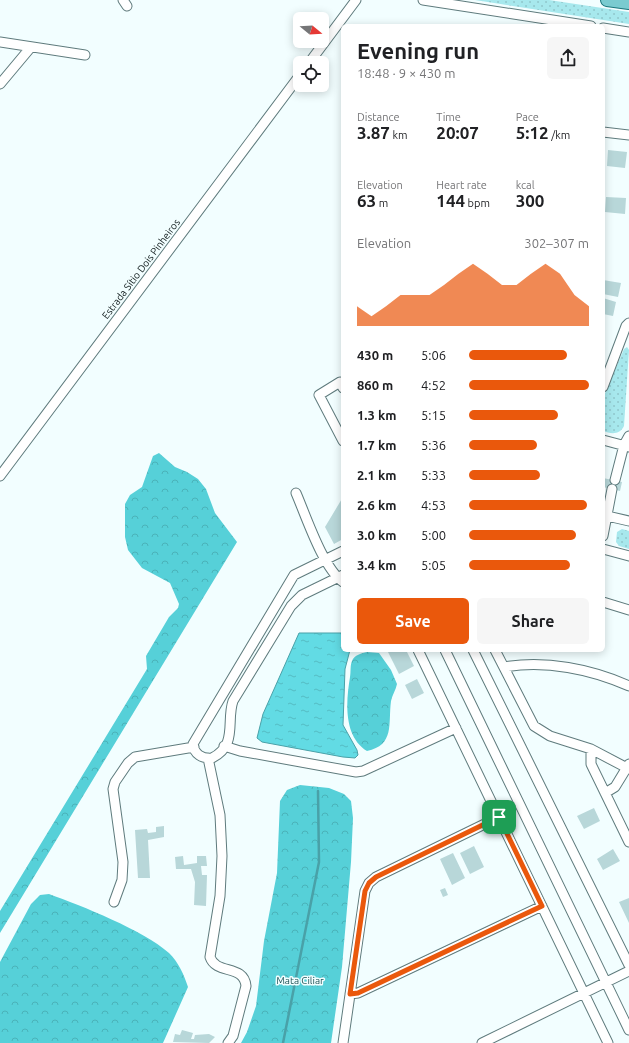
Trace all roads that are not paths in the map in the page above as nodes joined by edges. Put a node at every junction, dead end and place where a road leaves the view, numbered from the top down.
1 (356, 0) edge
2 (423, 0) edge
3 (607, 0) edge
4 (629, 3) edge
5 (578, 24) edge
6 (605, 29) edge
7 (629, 32) edge
8 (0, 42) edge
9 (31, 47) junction
10 (85, 55) dead end
11 (314, 56) edge
12 (0, 84) edge
13 (293, 84) edge
14 (605, 132) edge
15 (629, 135) edge
16 (629, 323) edge
17 (605, 382) edge
18 (341, 384) edge
19 (629, 436) edge
20 (341, 437) edge
21 (605, 443) edge
22 (627, 446) edge
23 (0, 476) edge
24 (296, 492) dead end
25 (605, 515) edge
26 (629, 521) edge
27 (605, 550) edge
28 (341, 552) edge
29 (629, 556) edge
30 (325, 559) junction
31 (341, 578) edge
32 (605, 603) edge
33 (629, 610) edge
34 (419, 652) edge
35 (446, 652) edge
36 (474, 652) edge
37 (496, 652) edge
38 (504, 667) junction
39 (629, 686) edge
40 (456, 728) junction
41 (224, 746) junction
42 (194, 747) junction
43 (591, 749) junction
44 (208, 758) junction
45 (628, 767) edge
46 (606, 794) junction
47 (499, 817) junction
48 (629, 842) edge
49 (114, 902) dead end
50 (542, 906) junction
51 (629, 966) edge
52 (629, 971) edge
53 (606, 982) junction
54 (584, 993) junction
55 (350, 994) junction
56 (629, 1030) edge
57 (228, 1043) edge
58 (343, 1043) edge
59 (482, 1043) edge
60 (608, 1043) edge

1 - 11 street
2 - 5 street
3 - 4 main road
6 - 7 street
8 - 9 street
9 - 10 street
9 - 12 street
13 - 23 street, Estrada Sítio Dois Pinheiros
14 - 15 street
16 - 17 street
18 - 20 street
19 - 22 street
21 - 22 street
22 - 25 street
24 - 30 street
25 - 26 street
27 - 29 street
28 - 30 street
30 - 31 street
30 - 42 street
31 - 41 street
32 - 33 street
34 - 40 street
35 - 53 street
36 - 51 street
37 - 38 street
38 - 39 street
38 - 43 street
40 - 41 street
40 - 47 street
41 - 44 street
42 - 44 street
42 - 49 street
43 - 45 street
43 - 46 street
44 - 57 street
45 - 46 street
46 - 48 street
47 - 50 street
47 - 55 street
50 - 54 street
50 - 55 street
52 - 53 street
53 - 54 street
53 - 56 street
54 - 59 street
54 - 60 street
55 - 58 street

